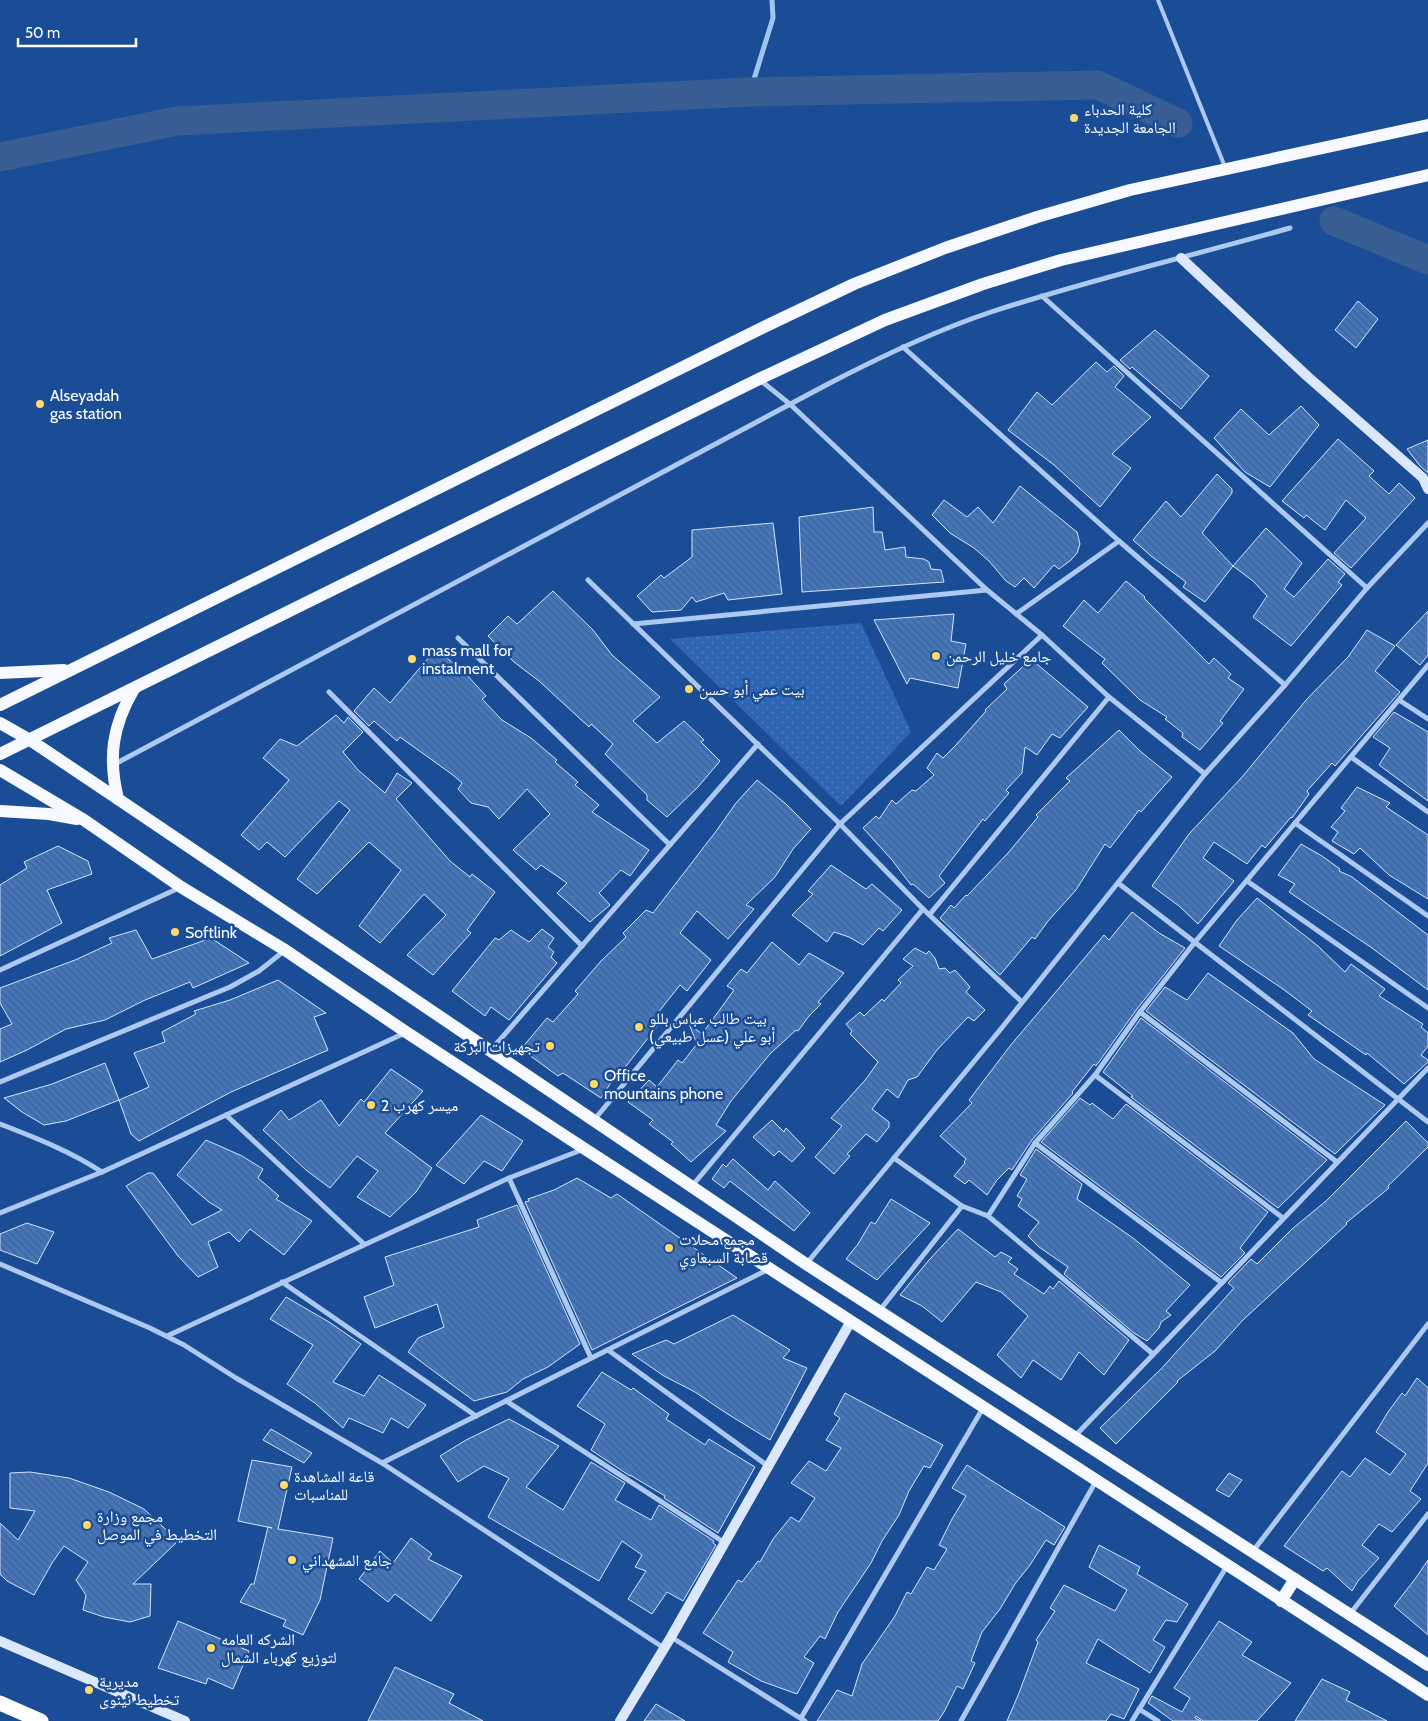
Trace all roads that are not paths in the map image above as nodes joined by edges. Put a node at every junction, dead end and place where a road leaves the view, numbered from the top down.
1 (1158, 0) edge
2 (1428, 124) edge
3 (1226, 168) junction
4 (1428, 175) edge
5 (1290, 228) dead end
6 (1181, 258) junction
7 (1042, 296) junction
8 (903, 347) junction
9 (759, 379) junction
10 (791, 405) junction
11 (1428, 489) edge
12 (1428, 523) edge
13 (1119, 541) junction
14 (588, 580) dead end
15 (1367, 588) junction
16 (988, 590) junction
17 (1016, 614) junction
18 (634, 624) junction
19 (1042, 636) junction
20 (458, 638) dead end
21 (1428, 665) edge
22 (69, 670) junction
23 (0, 673) edge
24 (1285, 685) junction
25 (134, 688) junction
26 (329, 692) dead end
27 (1109, 696) junction
28 (1399, 700) junction
29 (0, 705) edge
30 (1428, 719) edge
31 (0, 724) edge
32 (30, 740) junction
33 (758, 744) junction
34 (0, 754) edge
35 (1351, 757) junction
36 (112, 766) junction
37 (0, 770) edge
38 (1205, 774) junction
39 (118, 799) junction
40 (0, 811) edge
41 (1428, 812) edge
42 (84, 820) junction
43 (1295, 823) junction
44 (840, 824) junction
45 (670, 845) junction
46 (1247, 881) junction
47 (1118, 883) junction
48 (182, 887) junction
49 (923, 909) junction
50 (930, 914) junction
51 (1428, 916) edge
52 (1195, 942) junction
53 (582, 946) junction
54 (285, 950) junction
55 (0, 970) edge
56 (1022, 1002) junction
57 (1428, 1008) edge
58 (1140, 1012) junction
59 (406, 1032) junction
60 (490, 1050) junction
61 (1428, 1068) edge
62 (1095, 1075) junction
63 (0, 1082) edge
64 (1398, 1099) junction
65 (226, 1115) junction
66 (594, 1120) junction
67 (1428, 1122) edge
68 (0, 1124) edge
69 (1035, 1143) junction
70 (585, 1149) junction
71 (894, 1158) junction
72 (1337, 1162) junction
73 (102, 1172) junction
74 (509, 1178) junction
75 (692, 1186) junction
76 (962, 1206) junction
77 (0, 1213) edge
78 (988, 1216) junction
79 (1283, 1218) junction
80 (364, 1244) junction
81 (0, 1264) edge
82 (806, 1264) junction
83 (770, 1268) junction
84 (282, 1282) junction
85 (1222, 1284) junction
86 (879, 1311) junction
87 (851, 1322) junction
88 (1428, 1324) edge
89 (167, 1336) junction
90 (608, 1350) junction
91 (1153, 1354) junction
92 (591, 1358) junction
93 (506, 1401) junction
94 (983, 1407) junction
95 (476, 1416) junction
96 (1074, 1437) junction
97 (382, 1463) junction
98 (768, 1467) junction
99 (1096, 1480) junction
100 (1428, 1514) edge
101 (725, 1543) junction
102 (1253, 1552) junction
103 (1227, 1566) junction
104 (1295, 1579) junction
105 (1281, 1601) junction
106 (1350, 1615) junction
107 (671, 1637) junction
108 (0, 1641) edge
109 (664, 1648) junction
110 (1428, 1665) edge
111 (1428, 1695) edge
112 (0, 1703) edge
113 (1139, 1709) junction
114 (803, 1720) edge
115 (41, 1721) edge
116 (185, 1721) edge
117 (620, 1721) edge
118 (961, 1721) edge
119 (1132, 1721) edge
120 (1158, 1721) edge

1 - 3 lane
2 - 3 main road
3 - 22 main road
4 - 9 main road
5 - 6 street
6 - 7 street
6 - 11 street
7 - 8 street
7 - 15 street
8 - 10 street
8 - 13 street
9 - 10 street
9 - 25 main road
10 - 16 street
10 - 36 street
12 - 15 street
13 - 17 street
13 - 24 street
14 - 18 street
15 - 24 street
16 - 17 street
16 - 18 street
17 - 19 street
18 - 33 street
19 - 27 street
19 - 44 street
20 - 45 street
21 - 28 street
22 - 23 main road
22 - 29 main road
24 - 38 street
25 - 32 main road
25 - 36 main road
26 - 53 street
27 - 38 street
27 - 50 street
28 - 30 street
28 - 35 street
31 - 32 main road
32 - 34 main road
32 - 39 main road
33 - 44 street
33 - 45 street
35 - 41 street
35 - 43 street
36 - 39 main road
37 - 42 main road
38 - 47 street
39 - 60 main road
40 - 42 main road
42 - 48 main road
43 - 46 street
43 - 51 street
44 - 49 street
44 - 66 street
45 - 53 street
46 - 52 street
46 - 57 street
47 - 52 street
47 - 56 street
48 - 54 main road
48 - 55 street
49 - 50 street
49 - 75 street
50 - 56 street
52 - 58 street
52 - 64 street
53 - 60 street
54 - 59 main road
54 - 63 street
56 - 71 street
58 - 62 street
58 - 72 street
59 - 65 street
59 - 70 main road
60 - 66 main road
61 - 64 street
62 - 69 street
62 - 79 street
64 - 67 street
64 - 72 street
65 - 73 street
65 - 80 street
66 - 75 main road
68 - 73 street
69 - 78 street
69 - 85 street
70 - 74 street
70 - 83 main road
71 - 76 street
71 - 82 street
72 - 79 street
73 - 77 street
74 - 80 street
74 - 92 street
75 - 82 main road
76 - 78 street
76 - 86 street
78 - 91 street
79 - 85 street
80 - 84 street
81 - 89 street
82 - 86 main road
83 - 87 main road
83 - 90 street
84 - 89 street
84 - 95 street
85 - 91 street
86 - 96 main road
87 - 94 main road
87 - 98 street
88 - 102 street
89 - 97 street
90 - 92 street
90 - 98 street
91 - 96 street
92 - 93 street
93 - 95 street
93 - 101 street
94 - 99 main road
94 - 114 street
95 - 97 street
96 - 102 main road
97 - 109 street
98 - 101 street
99 - 103 main road
99 - 118 street
100 - 106 street
101 - 107 street
102 - 104 main road
103 - 105 main road
103 - 113 street
104 - 105 main road
104 - 106 main road
105 - 111 main road
106 - 110 main road
107 - 109 street
107 - 114 street
108 - 116 street
109 - 117 street
112 - 115 highway
113 - 119 street
113 - 120 street

